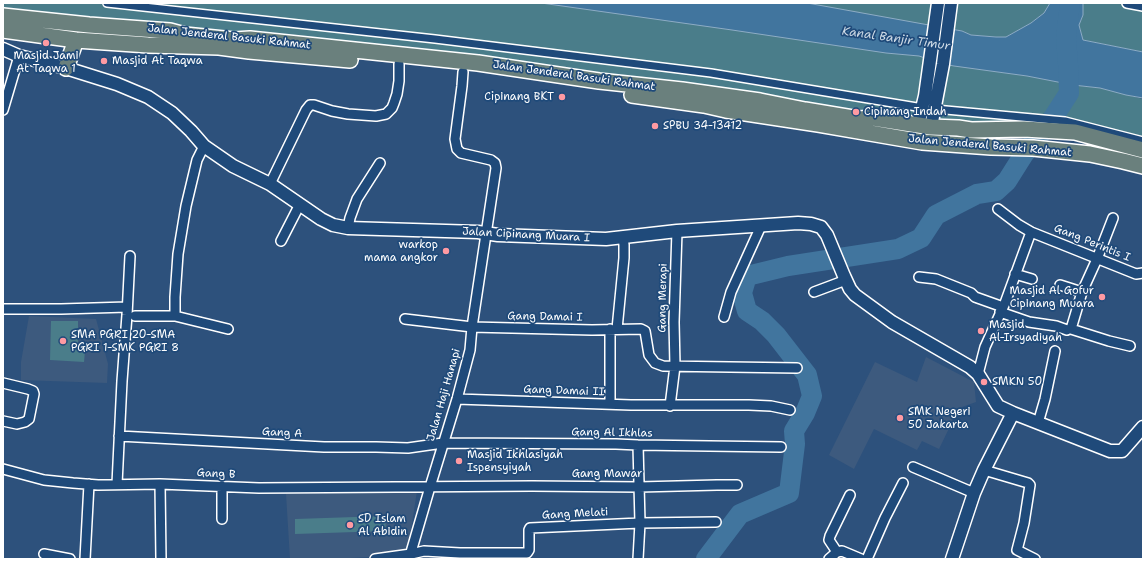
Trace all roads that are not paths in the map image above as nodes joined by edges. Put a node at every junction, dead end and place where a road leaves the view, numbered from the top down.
1 (107, 3) edge
2 (938, 3) edge
3 (951, 3) edge
4 (1127, 3) edge
5 (1143, 6) edge
6 (3, 16) edge
7 (3, 30) edge
8 (76, 40) junction
9 (3, 49) edge
10 (19, 56) junction
11 (399, 64) junction
12 (66, 68) junction
13 (463, 72) junction
14 (930, 103) junction
15 (3, 110) edge
16 (925, 126) junction
17 (1143, 141) edge
18 (204, 146) junction
19 (1143, 150) edge
20 (380, 163) dead end
21 (1143, 166) edge
22 (270, 184) junction
23 (300, 204) junction
24 (998, 209) dead end
25 (1113, 218) dead end
26 (761, 226) junction
27 (348, 228) junction
28 (677, 231) junction
29 (1032, 232) junction
30 (486, 233) junction
31 (623, 237) junction
32 (281, 241) dead end
33 (130, 256) dead end
34 (1097, 258) junction
35 (1143, 273) edge
36 (1015, 274) junction
37 (919, 277) dead end
38 (845, 278) junction
39 (1032, 279) dead end
40 (1060, 286) dead end
41 (814, 292) dead end
42 (1082, 292) junction
43 (127, 307) junction
44 (3, 309) edge
45 (1002, 310) junction
46 (135, 316) dead end
47 (175, 316) junction
48 (724, 317) dead end
49 (405, 319) dead end
50 (472, 327) junction
51 (228, 329) dead end
52 (614, 329) junction
53 (1067, 330) dead end
54 (1130, 346) dead end
55 (1055, 351) dead end
56 (675, 366) junction
57 (797, 368) dead end
58 (978, 374) junction
59 (3, 383) edge
60 (457, 399) junction
61 (610, 404) junction
62 (670, 406) junction
63 (790, 410) dead end
64 (1013, 413) junction
65 (3, 421) edge
66 (1038, 423) junction
67 (1143, 427) edge
68 (119, 436) junction
69 (443, 443) junction
70 (638, 446) junction
71 (781, 447) dead end
72 (913, 467) dead end
73 (3, 469) edge
74 (984, 470) junction
75 (902, 483) dead end
76 (89, 484) junction
77 (117, 484) junction
78 (160, 484) junction
79 (737, 485) dead end
80 (222, 486) junction
81 (430, 487) junction
82 (639, 487) junction
83 (974, 493) junction
84 (850, 495) dead end
85 (222, 519) dead end
86 (716, 522) dead end
87 (640, 523) junction
88 (837, 552) junction
89 (44, 554) dead end
90 (527, 556) edge
91 (410, 557) edge
92 (70, 559) edge
93 (85, 559) edge
94 (161, 559) edge
95 (374, 559) edge
96 (638, 559) edge
97 (829, 559) edge
98 (861, 559) edge
99 (867, 559) edge
100 (952, 559) edge
101 (1035, 559) edge

1 - 14 street
2 - 14 street
3 - 14 street
4 - 5 street
6 - 16 main road, Jalan Jenderal Basuki Rahmat
7 - 8 main road, Jalan Jenderal Basuki Rahmat
8 - 11 main road, Jalan Jenderal Basuki Rahmat
8 - 12 main road
9 - 10 street, Jalan Cipinang Muara I
10 - 12 street, Jalan Cipinang Muara I
10 - 15 street
11 - 13 main road, Jalan Jenderal Basuki Rahmat
11 - 22 street
12 - 18 street, Jalan Cipinang Muara I
13 - 21 main road, Jalan Jenderal Basuki Rahmat
13 - 30 street, Jalan Haji Hanapi
14 - 16 street
14 - 17 street
16 - 19 main road, Jalan Jenderal Basuki Rahmat
18 - 22 street, Jalan Cipinang Muara I
18 - 47 street
20 - 27 street
22 - 23 street, Jalan Cipinang Muara I
23 - 27 street, Jalan Cipinang Muara I
23 - 32 street
24 - 29 street, Gang Perintis I
25 - 34 street
26 - 28 street, Jalan Cipinang Muara I
26 - 38 street, Jalan Cipinang Muara I
26 - 48 street
27 - 30 street, Jalan Cipinang Muara I
28 - 31 street, Jalan Cipinang Muara I
28 - 56 street, Gang Merapi
29 - 34 street, Gang Perintis I
29 - 36 street
30 - 31 street, Jalan Cipinang Muara I
30 - 50 street, Jalan Haji Hanapi
31 - 52 street
33 - 43 street
34 - 35 street, Gang Perintis I
34 - 42 street
36 - 39 street
36 - 45 street
37 - 45 street
38 - 41 street
38 - 58 street, Jalan Cipinang Muara I
40 - 42 street
42 - 54 street
43 - 44 street
43 - 68 street
45 - 53 street
45 - 58 street
46 - 47 street
47 - 51 street
49 - 50 street, Gang Damai I
50 - 52 street, Gang Damai I
50 - 60 street, Jalan Haji Hanapi
52 - 56 street, Gang Damai I
52 - 61 street
55 - 66 street
56 - 57 street
56 - 62 street, Gang Merapi
58 - 64 street, Jalan Cipinang Muara I
59 - 65 street
60 - 61 street, Gang Damai II
60 - 69 street, Jalan Haji Hanapi
61 - 62 street, Gang Damai II
62 - 63 street, Gang Damai II
64 - 66 street, Jalan Cipinang Muara I
64 - 74 street
66 - 67 street, Jalan Cipinang Muara I
68 - 69 street, Gang A
68 - 77 street
69 - 70 street, Gang Al Ikhlas
69 - 81 street, Jalan Haji Hanapi
70 - 71 street, Gang Al Ikhlas
70 - 82 street
72 - 83 street
73 - 76 street, Gang B
74 - 83 street
74 - 101 street
75 - 99 street
76 - 77 street, Gang B
76 - 93 street
77 - 78 street, Gang B
78 - 80 street, Gang B
78 - 94 street
79 - 82 street, Gang Mawar
80 - 81 street, Gang B
80 - 85 street
81 - 82 street, Gang Mawar
81 - 91 street, Jalan Haji Hanapi
82 - 87 street
83 - 100 street
84 - 88 street
86 - 87 street, Gang Melati
87 - 90 street, Gang Melati
87 - 96 street
88 - 97 street
88 - 98 street
89 - 92 street
90 - 91 street, Gang Melati
91 - 95 street, Gang Melati

